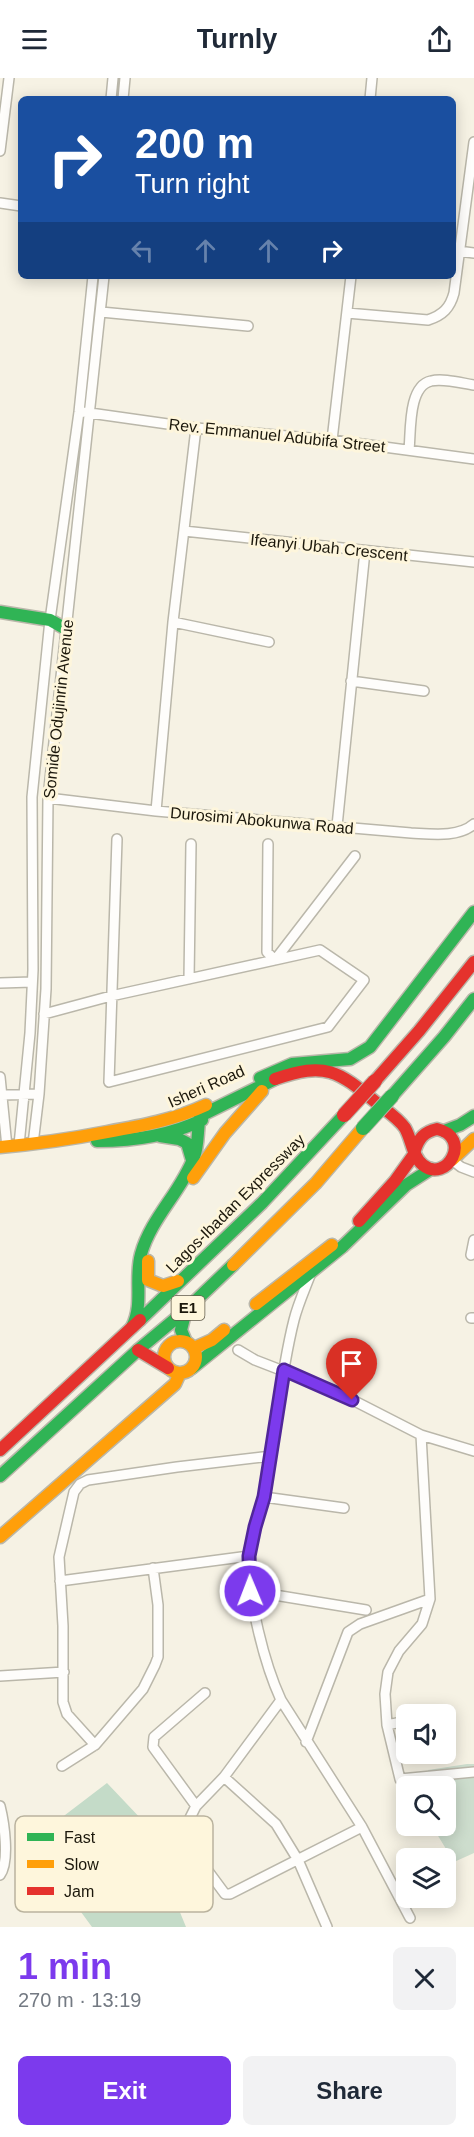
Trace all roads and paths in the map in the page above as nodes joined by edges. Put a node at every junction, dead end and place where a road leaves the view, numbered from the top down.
1 (9, 78) edge
2 (113, 78) edge
3 (125, 78) edge
4 (372, 78) edge
5 (111, 96) edge
6 (123, 96) edge
7 (370, 96) edge
8 (474, 142) edge
9 (0, 151) edge
10 (473, 169) edge
11 (0, 203) edge
12 (18, 206) edge
13 (458, 251) junction
14 (474, 253) edge
15 (456, 268) edge
16 (93, 279) edge
17 (104, 279) edge
18 (351, 279) edge
19 (455, 279) edge
20 (101, 312) junction
21 (347, 313) junction
22 (248, 326) dead end
23 (474, 385) edge
24 (84, 412) junction
25 (196, 428) junction
26 (332, 440) junction
27 (409, 450) junction
28 (474, 459) edge
29 (184, 531) junction
30 (365, 551) junction
31 (474, 562) edge
32 (0, 612) edge
33 (50, 620) junction
34 (173, 622) junction
35 (66, 629) junction
36 (269, 642) dead end
37 (351, 681) junction
38 (424, 692) dead end
39 (48, 798) junction
40 (156, 811) junction
41 (474, 824) edge
42 (337, 826) junction
43 (32, 828) junction
44 (47, 828) junction
45 (117, 839) dead end
46 (191, 844) dead end
47 (268, 844) dead end
48 (355, 856) dead end
49 (474, 912) edge
50 (275, 960) junction
51 (474, 962) edge
52 (189, 979) junction
53 (32, 982) junction
54 (0, 983) edge
55 (111, 996) junction
56 (474, 999) edge
57 (44, 1014) junction
58 (0, 1077) edge
59 (275, 1079) junction
60 (354, 1082) junction
61 (249, 1083) junction
62 (262, 1091) junction
63 (24, 1094) junction
64 (39, 1094) junction
65 (2, 1095) junction
66 (474, 1116) edge
67 (198, 1122) junction
68 (404, 1127) junction
69 (428, 1130) junction
70 (444, 1131) junction
71 (160, 1136) junction
72 (474, 1139) edge
73 (68, 1140) junction
74 (15, 1146) edge
75 (415, 1151) junction
76 (192, 1160) junction
77 (452, 1160) junction
78 (431, 1169) junction
79 (474, 1172) edge
80 (474, 1240) edge
81 (471, 1255) dead end
82 (198, 1265) junction
83 (311, 1273) junction
84 (186, 1310) junction
85 (127, 1332) junction
86 (190, 1345) junction
87 (138, 1350) junction
88 (238, 1350) dead end
89 (180, 1370) junction
90 (284, 1370) junction
91 (421, 1435) junction
92 (0, 1450) edge
93 (474, 1451) edge
94 (271, 1456) junction
95 (0, 1476) edge
96 (264, 1497) junction
97 (344, 1508) dead end
98 (0, 1537) edge
99 (249, 1556) junction
100 (153, 1568) junction
101 (60, 1581) junction
102 (250, 1591) junction
103 (430, 1599) junction
104 (366, 1610) dead end
105 (64, 1672) junction
106 (0, 1676) edge
107 (205, 1694) dead end
108 (281, 1700) junction
109 (396, 1723) edge
110 (387, 1725) junction
111 (306, 1742) junction
112 (95, 1745) junction
113 (62, 1766) dead end
114 (474, 1772) edge
115 (224, 1777) junction
116 (0, 1806) edge
117 (196, 1806) junction
118 (191, 1816) edge
119 (362, 1827) junction
120 (298, 1860) junction
121 (0, 1875) edge
122 (213, 1878) edge
123 (410, 1918) dead end
124 (327, 1927) edge

1 - 9 street
2 - 5 street
3 - 6 street
4 - 7 street
8 - 10 street
10 - 13 street
11 - 12 street
13 - 14 street
13 - 15 street
16 - 24 street
17 - 20 street, Somide Odujinrin Avenue
18 - 21 street
19 - 21 street
20 - 22 street
20 - 24 street, Somide Odujinrin Avenue
21 - 26 street
23 - 27 street
24 - 25 street, Rev. Emmanuel Adubifa Street
24 - 33 street
24 - 35 street, Somide Odujinrin Avenue
25 - 26 street, Rev. Emmanuel Adubifa Street
25 - 29 street
26 - 27 street, Rev. Emmanuel Adubifa Street
27 - 28 street, Rev. Emmanuel Adubifa Street
29 - 30 street, Ifeanyi Ubah Crescent
29 - 34 street
30 - 31 street, Ifeanyi Ubah Crescent
30 - 37 street
32 - 33 main road
33 - 35 main road
33 - 43 street
34 - 36 street
34 - 40 street
35 - 39 street, Somide Odujinrin Avenue
37 - 38 street
37 - 42 street
39 - 40 street, Durosimi Abokunwa Road
39 - 44 street, Somide Odujinrin Avenue
40 - 42 street, Durosimi Abokunwa Road
41 - 42 street, Durosimi Abokunwa Road
43 - 44 street
43 - 53 street
44 - 57 street, Somide Odujinrin Avenue
45 - 55 street
46 - 52 street
47 - 50 street
48 - 50 street
49 - 61 main road
50 - 52 street
50 - 55 street
51 - 82 main road, Lagos-Ibadan Expressway / E1, bridge
52 - 55 street
53 - 54 street
53 - 63 street
55 - 57 street
56 - 84 main road, E1, bridge
57 - 64 street, Somide Odujinrin Avenue
58 - 65 street
59 - 60 main road, Isheri Road
59 - 61 main road, Isheri Road
59 - 67 main road
60 - 62 main road, Isheri Road
60 - 68 main road, Isheri Road
61 - 73 main road, Isheri Road
62 - 67 main road, Isheri Road
62 - 82 main road
63 - 64 street
63 - 65 street
63 - 74 street
64 - 74 street, Somide Odujinrin Avenue
65 - 74 street
66 - 70 main road
67 - 71 main road, Isheri Road
67 - 76 main road
68 - 69 main road
68 - 75 main road, Isheri Road
69 - 70 main road
69 - 75 main road
70 - 77 main road
71 - 73 main road, Isheri Road
71 - 76 main road
72 - 77 main road
73 - 74 main road, Isheri Road
75 - 78 main road, Isheri Road
75 - 86 main road
76 - 85 main road
77 - 78 main road
77 - 79 street
78 - 83 main road
80 - 81 street
82 - 85 main road, Lagos-Ibadan Expressway / E1
83 - 89 main road
83 - 90 street
84 - 86 main road
84 - 87 main road, E1
85 - 92 main road, Lagos-Ibadan Expressway / E1
86 - 89 main road
86 - 89 main road
87 - 89 main road
87 - 95 main road, E1
88 - 90 street
89 - 98 main road
90 - 91 street
90 - 94 street
91 - 93 street
91 - 103 street
94 - 96 street
94 - 101 street
96 - 97 street
96 - 99 street
99 - 100 street
99 - 102 street
100 - 101 street
100 - 112 street
101 - 105 street
102 - 104 street
102 - 108 street
103 - 110 street
103 - 111 street
105 - 106 street
105 - 112 street
107 - 117 street
108 - 111 street
108 - 115 street
109 - 110 street
110 - 114 street
111 - 119 street
112 - 113 street
115 - 117 street
115 - 120 street
116 - 121 street
117 - 118 street
119 - 120 street
119 - 123 street
120 - 122 street
120 - 124 street

